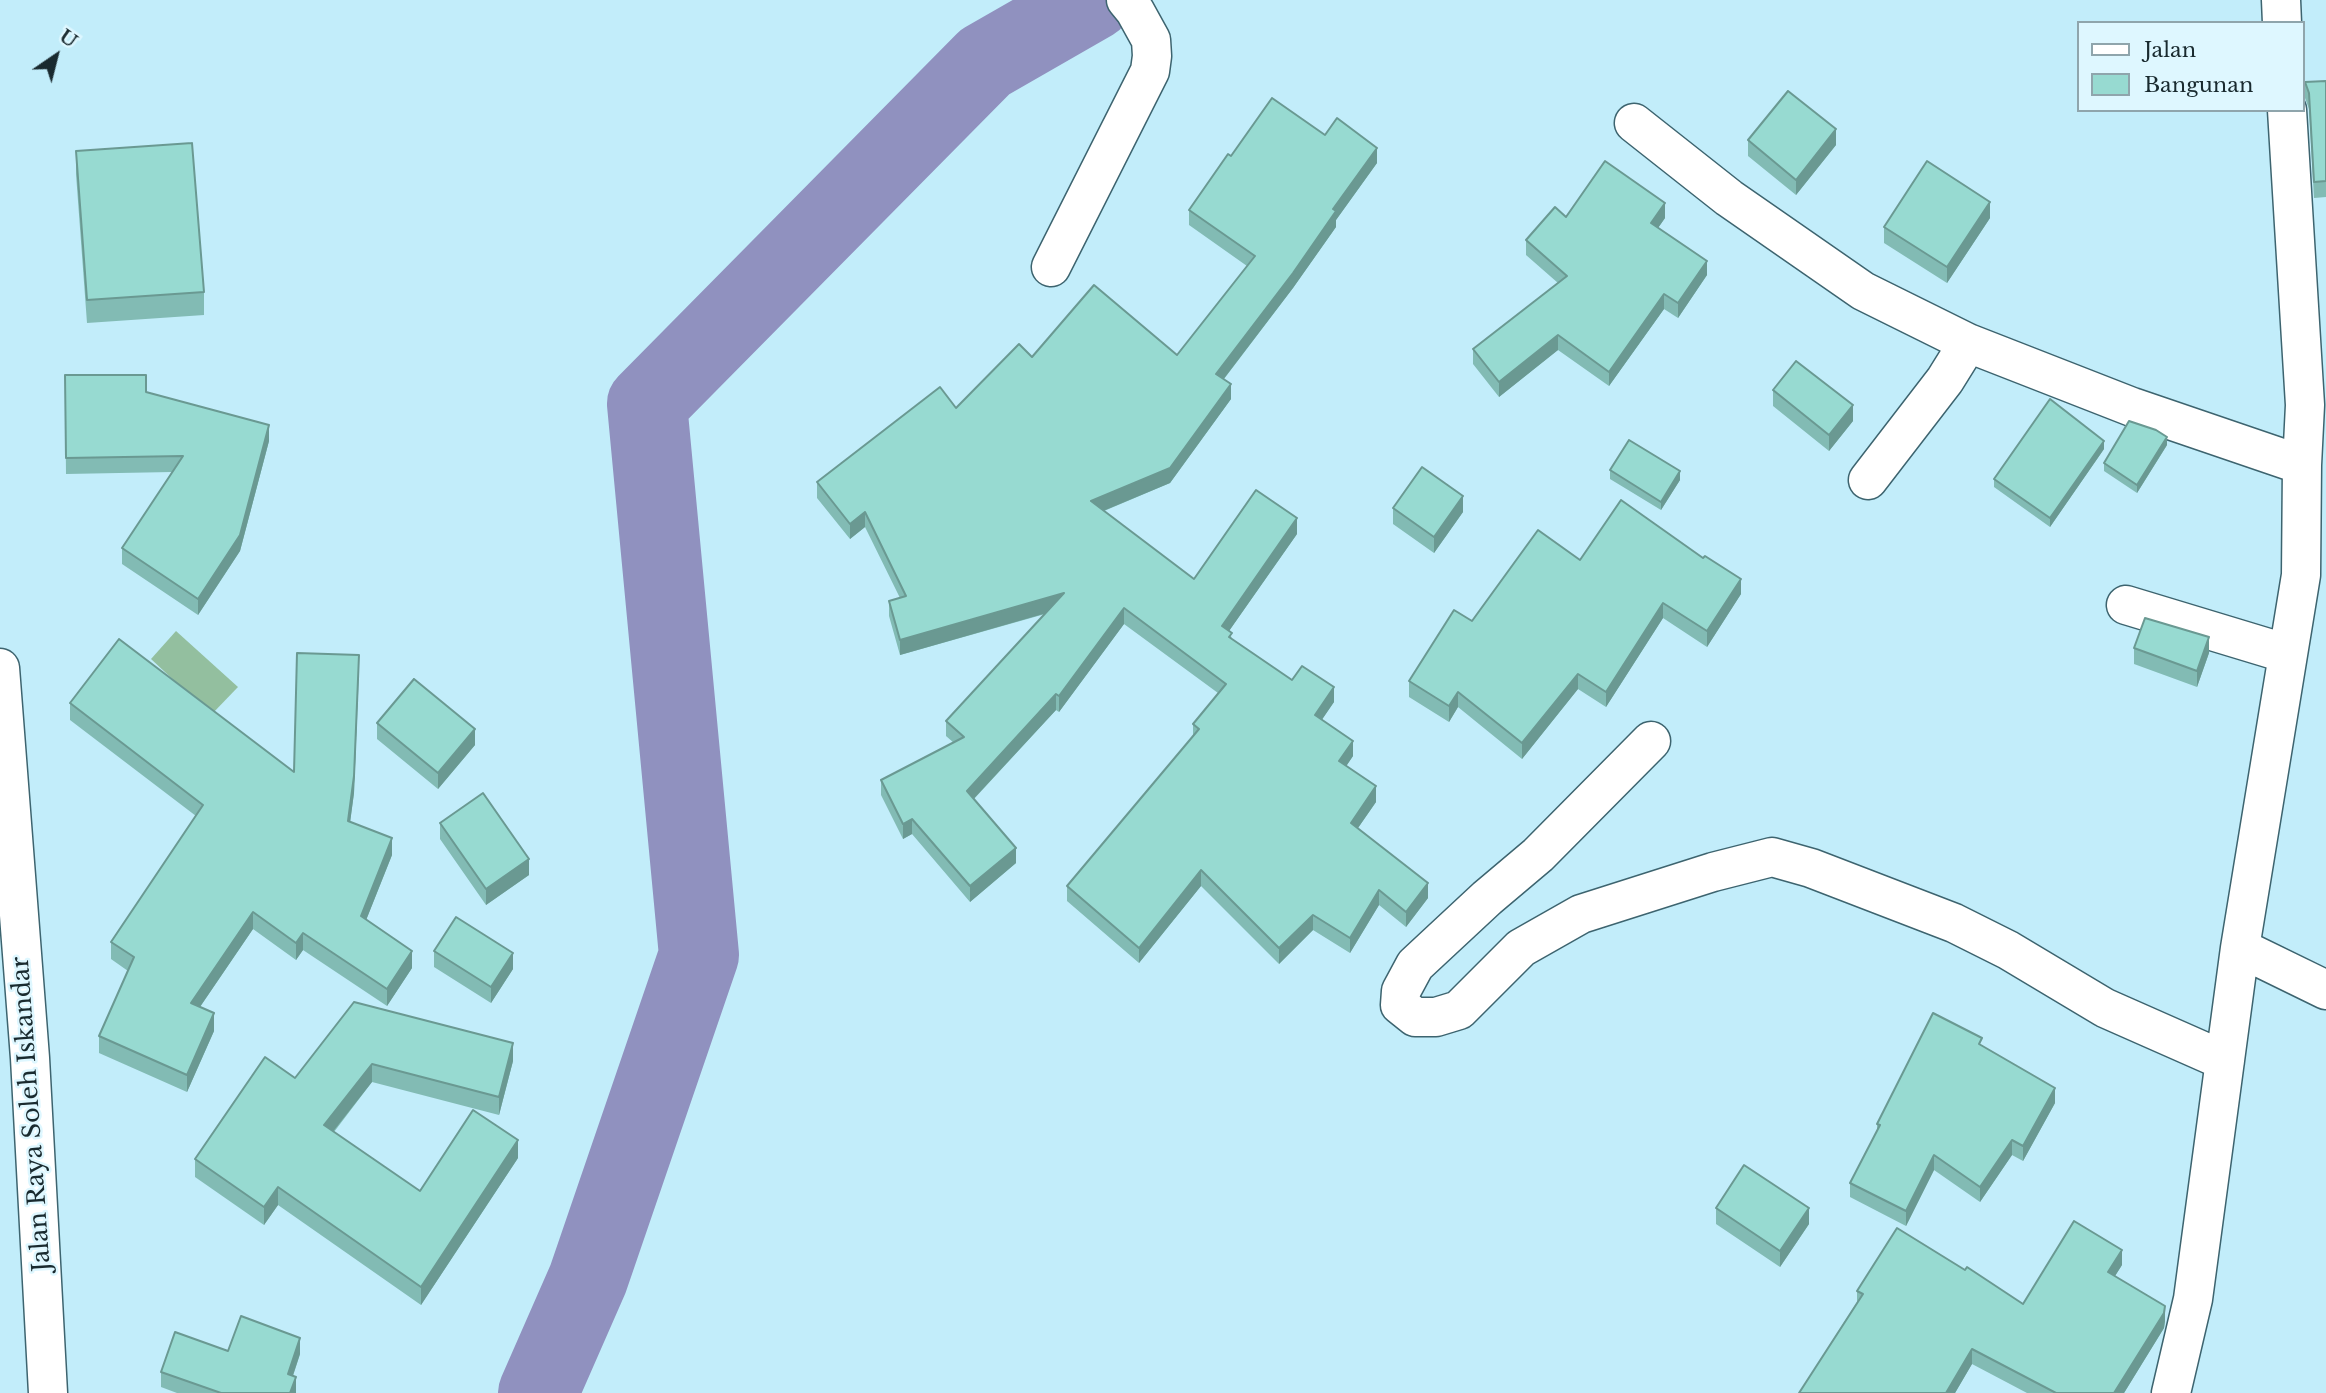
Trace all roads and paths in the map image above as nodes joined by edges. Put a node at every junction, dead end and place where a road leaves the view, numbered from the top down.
1 (2281, 0) edge
2 (1130, 5) edge
3 (2282, 21) edge
4 (2287, 112) edge
5 (1634, 122) dead end
6 (1051, 267) dead end
7 (2312, 310) edge
8 (1968, 343) junction
9 (2302, 465) junction
10 (1868, 480) dead end
11 (2314, 579) edge
12 (2126, 605) dead end
13 (2288, 654) junction
14 (0, 668) edge
15 (1651, 741) dead end
16 (2240, 948) junction
17 (2326, 990) edge
18 (2225, 1061) junction
19 (48, 1393) edge
20 (2171, 1393) edge

1 - 3 main road
2 - 6 main road
4 - 7 main road
5 - 8 main road
7 - 9 main road
8 - 9 main road
8 - 10 main road
9 - 11 main road
11 - 13 main road
12 - 13 main road
13 - 16 main road
14 - 19 main road, Jalan Raya Soleh Iskandar
15 - 18 main road
16 - 17 main road
16 - 18 main road
18 - 20 main road

